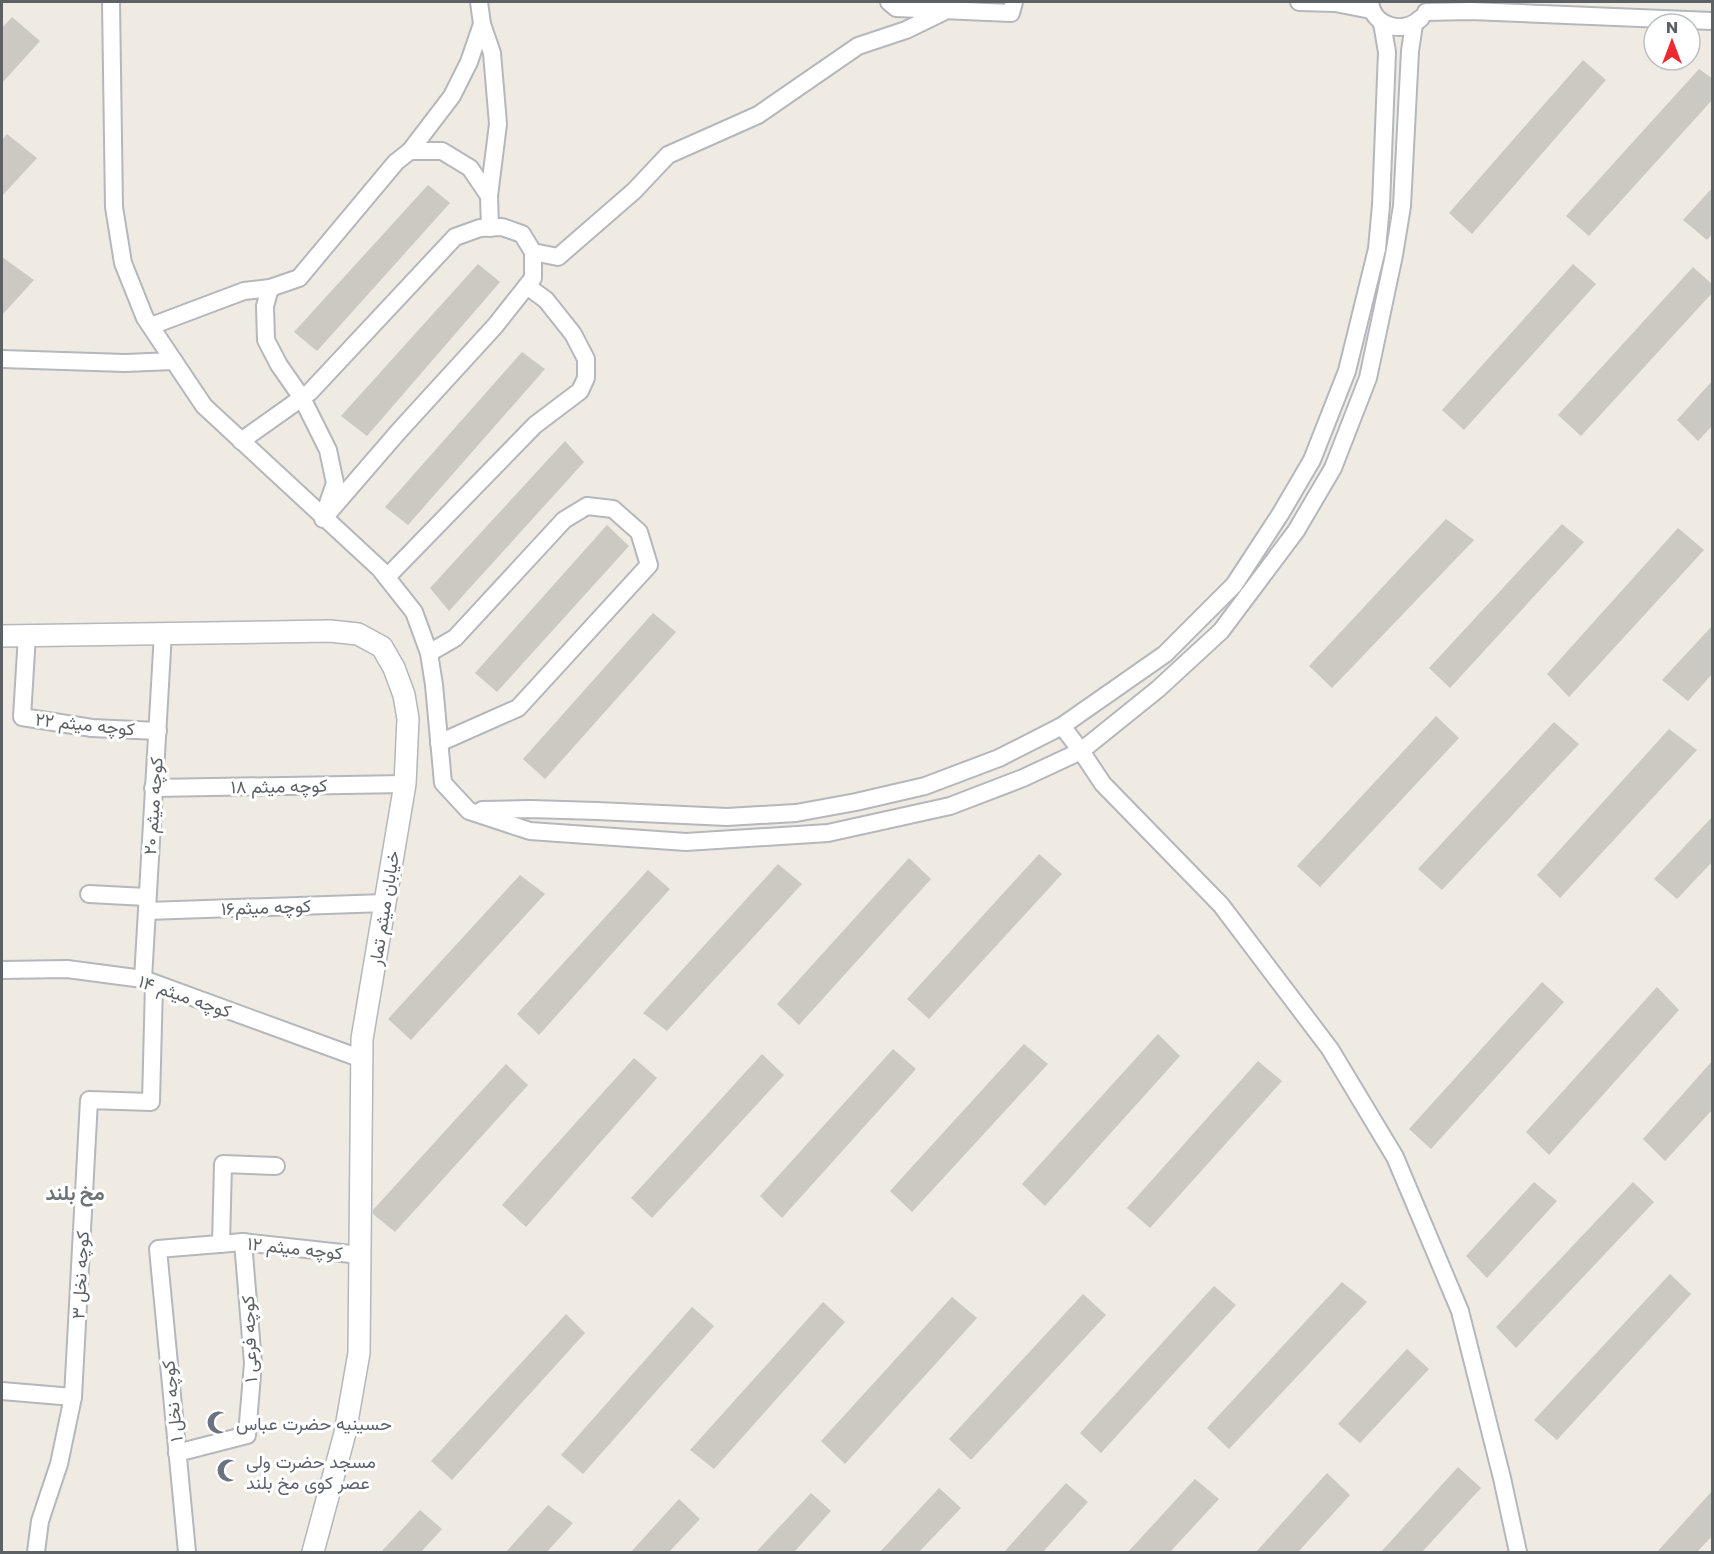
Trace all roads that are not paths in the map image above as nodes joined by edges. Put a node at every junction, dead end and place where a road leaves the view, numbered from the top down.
1 (111, 2) edge
2 (479, 2) edge
3 (889, 2) edge
4 (1014, 2) edge
5 (1299, 2) edge
6 (1374, 11) edge
7 (943, 12) junction
8 (1423, 12) edge
9 (1713, 21) edge
10 (482, 24) junction
11 (410, 151) junction
12 (489, 196) junction
13 (1381, 205) junction
14 (1402, 206) junction
15 (490, 228) junction
16 (533, 252) junction
17 (527, 286) junction
18 (270, 288) junction
19 (151, 326) junction
20 (2, 359) edge
21 (174, 362) junction
22 (302, 398) junction
23 (241, 441) junction
24 (1312, 460) junction
25 (1333, 468) junction
26 (323, 519) junction
27 (387, 577) junction
28 (163, 633) junction
29 (27, 635) junction
30 (2, 636) edge
31 (429, 653) junction
32 (1062, 726) junction
33 (158, 731) junction
34 (439, 743) junction
35 (1081, 751) junction
36 (405, 784) junction
37 (153, 788) junction
38 (469, 811) junction
39 (89, 894) dead end
40 (385, 903) junction
41 (147, 904) junction
42 (2, 970) edge
43 (148, 982) junction
44 (362, 1059) junction
45 (276, 1166) dead end
46 (243, 1242) junction
47 (221, 1244) junction
48 (158, 1249) joint
49 (360, 1254) junction
50 (2, 1391) edge
51 (73, 1397) junction
52 (177, 1453) junction
53 (36, 1552) edge
54 (186, 1552) edge
55 (313, 1552) edge
56 (1518, 1552) edge

1 - 19 street
2 - 10 street
3 - 7 street
4 - 7 street
5 - 6 street
6 - 8 street
6 - 13 street
7 - 16 street
8 - 9 street
8 - 14 street
10 - 11 street
10 - 12 street
11 - 12 street
11 - 18 street
12 - 15 street
13 - 14 street
13 - 24 street
14 - 25 street
15 - 16 street
15 - 22 street
16 - 17 street
17 - 26 street
17 - 27 street
18 - 19 street
18 - 22 street
19 - 21 street
20 - 21 street
21 - 23 street
22 - 23 street
22 - 26 street
23 - 26 street
24 - 25 street
24 - 32 street
25 - 35 street
26 - 27 street
27 - 31 street
28 - 29 street, خیابان میثم تمار
28 - 33 street, کوچه میثم ۲۰
28 - 36 street, خیابان میثم تمار
29 - 30 street, خیابان میثم تمار
29 - 33 street, کوچه میثم ۲۲
31 - 34 street
31 - 34 street
32 - 35 street
32 - 38 street
33 - 37 street, کوچه میثم ۲۰
34 - 38 street
35 - 38 street
35 - 56 street
36 - 37 street, کوچه میثم ۱۸
36 - 40 street, خیابان میثم تمار
37 - 41 street, کوچه میثم ۲۰
39 - 41 street, کوچه میثم۱۶
40 - 41 street, کوچه میثم۱۶
40 - 44 street, خیابان میثم تمار
41 - 43 street, کوچه میثم ۲۰
42 - 43 street, کوچه میثم ۱۴
43 - 44 street, کوچه میثم ۱۴
43 - 51 street, کوچه نخل ۳
44 - 49 street, خیابان میثم تمار
45 - 47 street
46 - 47 street, کوچه میثم ۱۲
46 - 49 street, کوچه میثم ۱۲
46 - 52 street, کوچه فرعی ۱
47 - 48 street, کوچه میثم ۱۲
48 - 52 street, کوچه نخل ۱
49 - 55 street, خیابان میثم تمار
50 - 51 street
51 - 53 street, کوچه نخل ۳
52 - 54 street, کوچه نخل ۱

